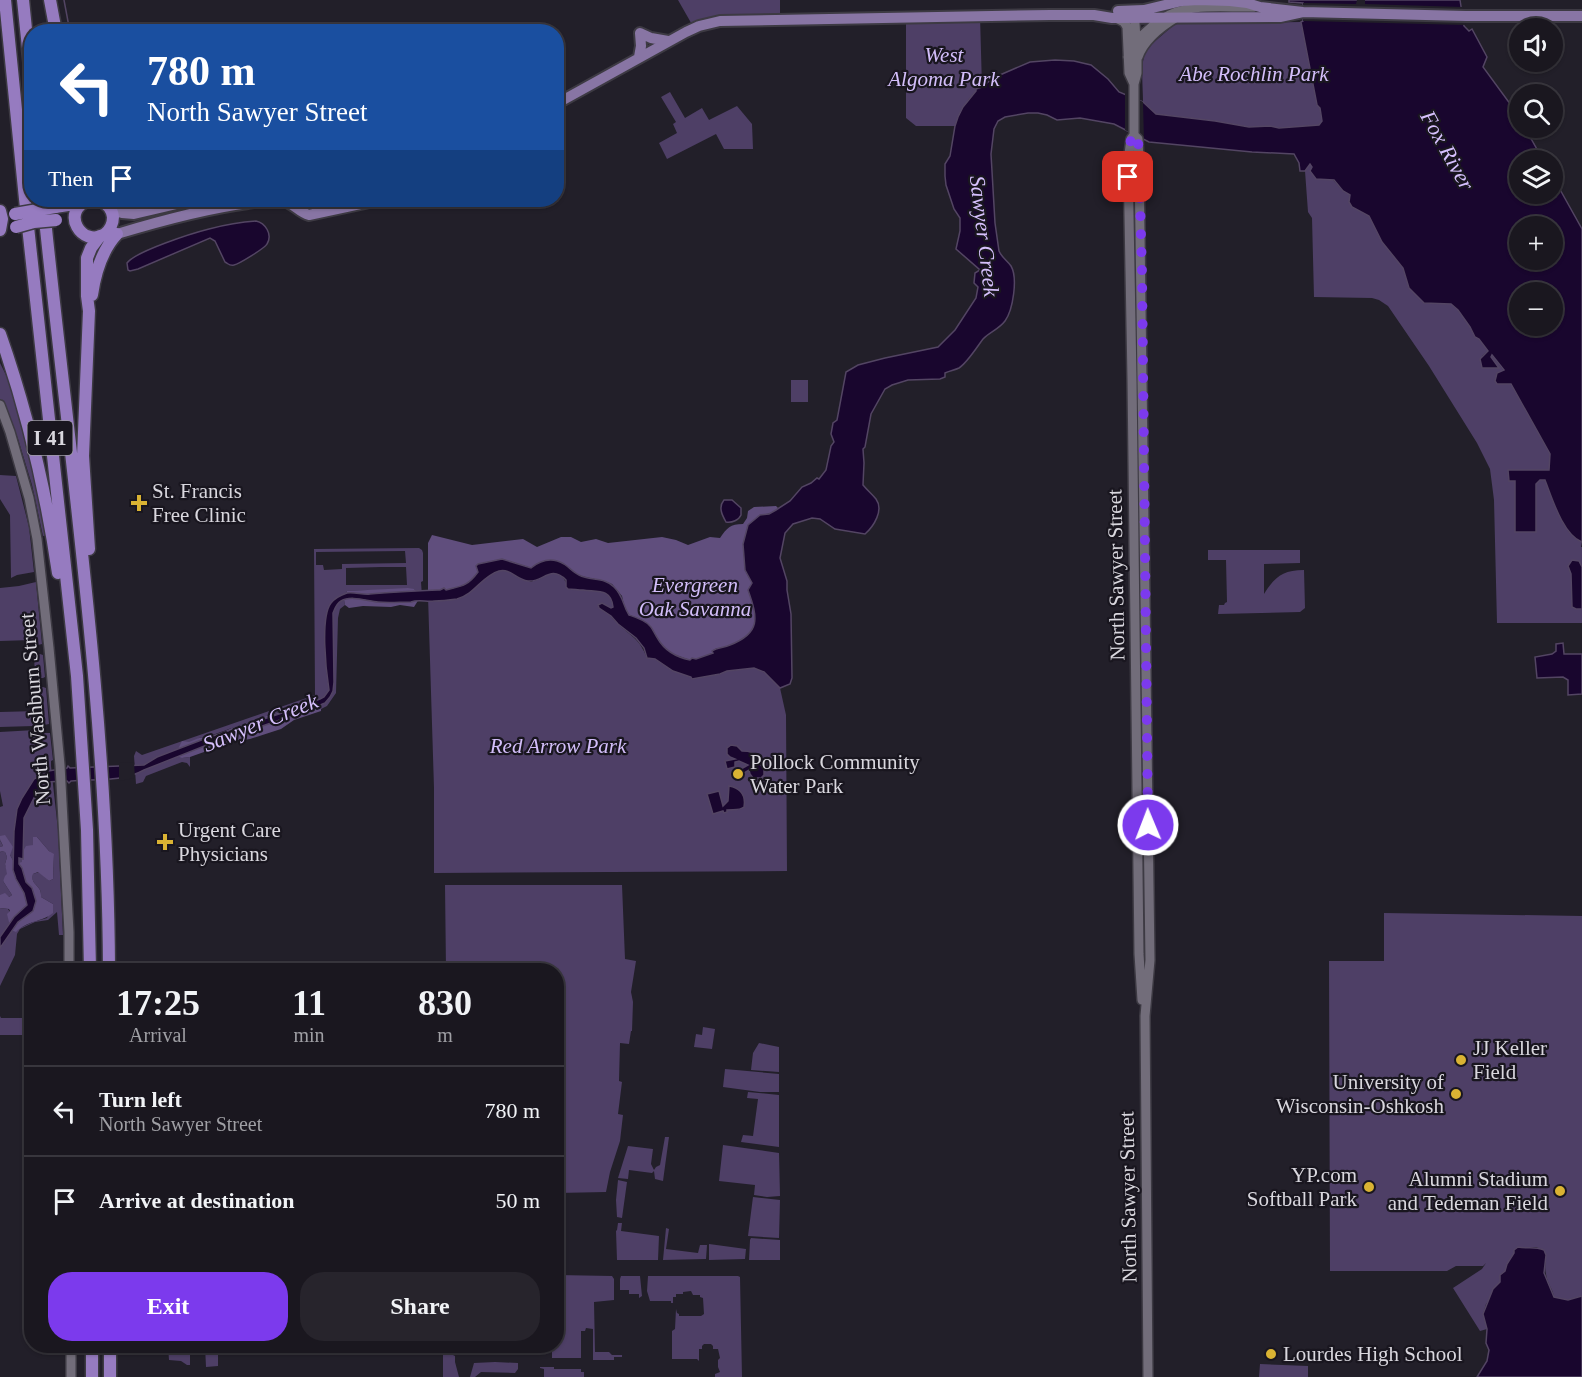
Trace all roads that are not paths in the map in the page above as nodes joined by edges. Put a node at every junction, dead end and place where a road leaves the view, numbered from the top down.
1 (5, 0) edge
2 (23, 0) edge
3 (50, 0) edge
4 (1260, 7) junction
5 (1303, 12) junction
6 (1131, 14) junction
7 (1094, 15) junction
8 (1582, 16) edge
9 (1164, 17) junction
10 (1177, 17) junction
11 (1116, 18) junction
12 (25, 24) edge
13 (54, 24) edge
14 (668, 41) junction
15 (1136, 42) junction
16 (639, 57) junction
17 (1128, 57) junction
18 (1137, 62) junction
19 (1134, 84) junction
20 (564, 99) edge
21 (24, 189) edge
22 (26, 207) edge
23 (44, 207) edge
24 (55, 207) edge
25 (80, 207) edge
26 (109, 207) edge
27 (229, 207) edge
28 (298, 207) edge
29 (325, 207) edge
30 (345, 207) edge
31 (0, 210) edge
32 (320, 212) junction
33 (77, 228) junction
34 (0, 231) edge
35 (107, 235) junction
36 (0, 334) edge
37 (0, 405) edge
38 (0, 420) edge
39 (14, 448) junction
40 (85, 576) junction
41 (77, 676) junction
42 (69, 963) edge
43 (90, 963) edge
44 (109, 963) edge
45 (71, 1353) edge
46 (92, 1353) edge
47 (110, 1353) edge
48 (71, 1377) edge
49 (92, 1377) edge
50 (110, 1377) edge
51 (1148, 1377) edge

1 - 21 highway, I 41
2 - 12 highway
3 - 13 highway
4 - 5 main road
4 - 6 main road
4 - 9 street
5 - 8 main road
5 - 10 main road
6 - 7 main road
6 - 9 main road
6 - 11 main road
6 - 15 street, North Sawyer Street
7 - 11 main road
7 - 14 main road
9 - 10 main road
9 - 15 street
10 - 18 street
11 - 17 street, North Sawyer Street
14 - 16 main road
14 - 16 main road
15 - 17 street
15 - 18 street, North Sawyer Street
16 - 20 main road
17 - 19 street, North Sawyer Street
18 - 19 street, North Sawyer Street
19 - 51 street, North Sawyer Street
22 - 41 highway, I 41
23 - 40 highway, I 41
24 - 31 highway, bridge
25 - 33 highway
26 - 35 highway
27 - 35 main road
28 - 32 main road
29 - 32 main road
30 - 32 main road
31 - 34 highway
33 - 34 highway, bridge
33 - 35 highway
35 - 40 highway
36 - 41 highway
37 - 39 street, North Washburn Street
38 - 39 street, North Washburn Street
39 - 42 street, North Washburn Street
40 - 44 highway, I 41
41 - 43 highway, I 41
45 - 48 street
46 - 49 highway
47 - 50 highway

